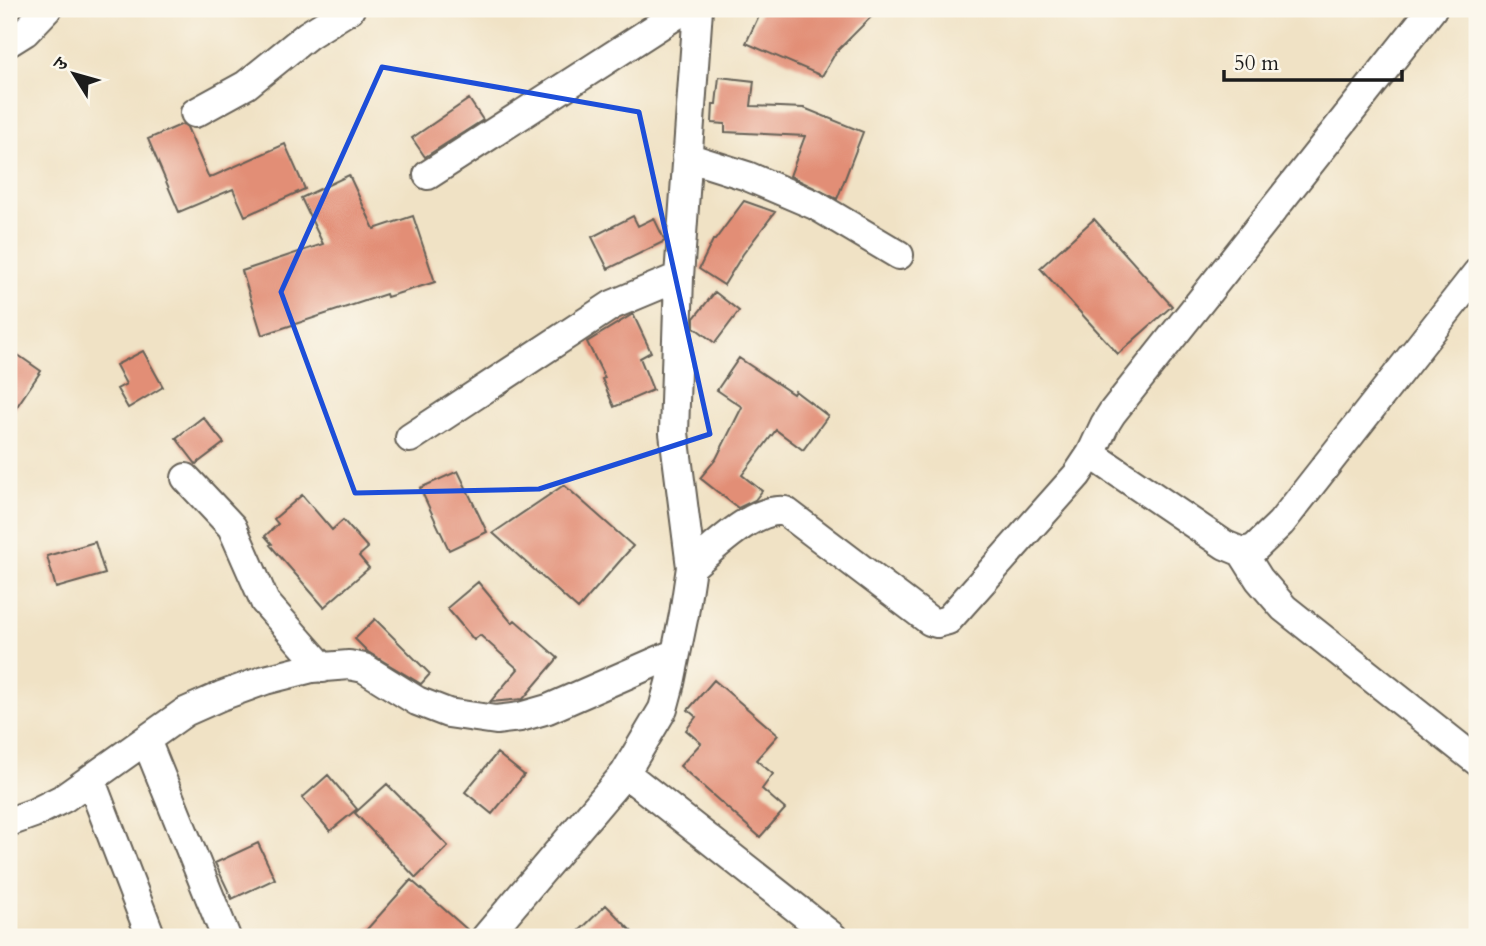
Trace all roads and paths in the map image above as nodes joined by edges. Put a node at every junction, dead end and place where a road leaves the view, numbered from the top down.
1 (47, 9) edge
2 (350, 9) edge
3 (1432, 9) edge
4 (693, 10) edge
5 (9, 42) edge
6 (195, 113) dead end
7 (687, 157) junction
8 (428, 175) dead end
9 (900, 255) dead end
10 (1477, 272) edge
11 (679, 277) junction
12 (410, 438) dead end
13 (1091, 454) junction
14 (186, 478) dead end
15 (1242, 552) junction
16 (691, 567) junction
17 (676, 653) junction
18 (323, 668) junction
19 (146, 740) junction
20 (1477, 761) edge
21 (625, 773) junction
22 (90, 781) junction
23 (9, 822) edge
24 (498, 933) edge
25 (151, 937) edge
26 (226, 937) edge
27 (833, 937) edge

1 - 5 street
2 - 6 street
3 - 13 street
4 - 7 street
4 - 8 street
7 - 9 street
7 - 11 street
10 - 15 street
11 - 12 street
11 - 16 street
13 - 15 street
13 - 16 street
14 - 18 street
15 - 20 street
16 - 17 street
17 - 18 street
17 - 21 street
18 - 19 street
19 - 22 street
19 - 26 street
21 - 24 street
21 - 27 street
22 - 23 street
22 - 25 street

